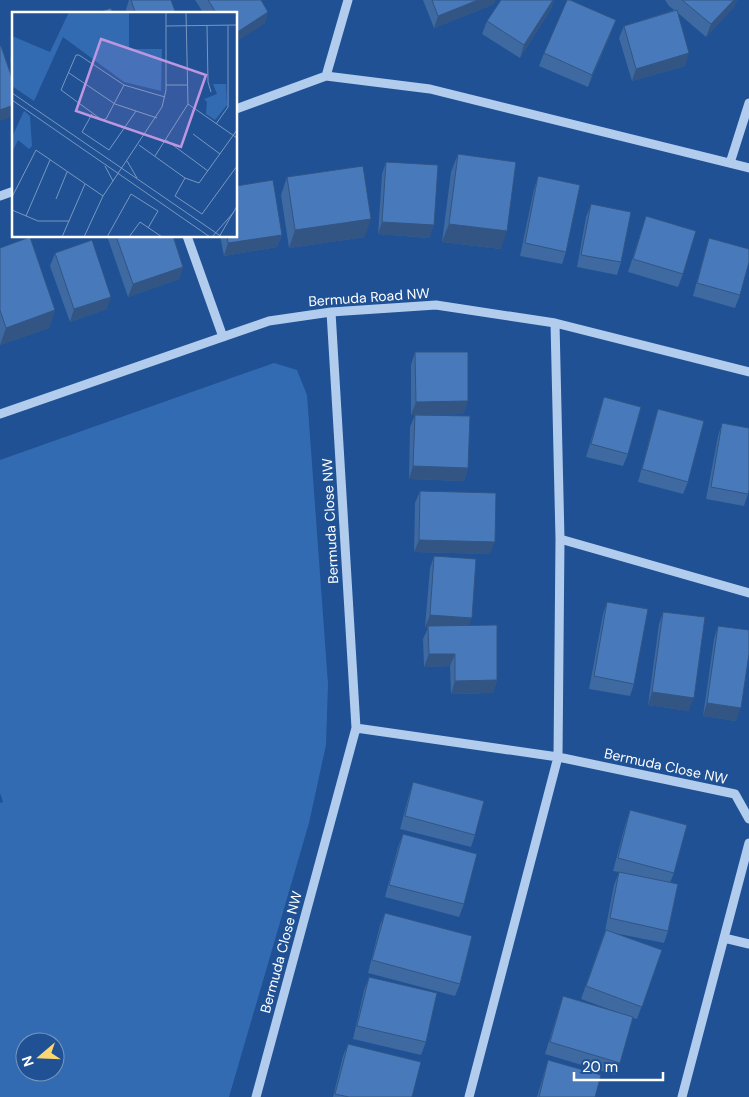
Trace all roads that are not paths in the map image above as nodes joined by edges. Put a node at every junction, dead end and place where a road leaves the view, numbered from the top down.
1 (348, 0) edge
2 (326, 76) junction
3 (749, 103) edge
4 (238, 108) edge
5 (730, 163) junction
6 (749, 168) edge
7 (12, 192) edge
8 (0, 196) edge
9 (188, 238) edge
10 (331, 312) junction
11 (554, 323) junction
12 (223, 337) junction
13 (749, 372) edge
14 (0, 414) edge
15 (560, 539) junction
16 (749, 593) edge
17 (356, 728) junction
18 (558, 757) junction
19 (749, 819) edge
20 (749, 843) edge
21 (724, 938) junction
22 (749, 944) edge
23 (256, 1097) edge
24 (469, 1097) edge
25 (682, 1097) edge

1 - 2 street
2 - 4 street
2 - 5 street
3 - 5 street
5 - 6 street
7 - 8 street
9 - 12 street
10 - 11 street, Bermuda Road NW
10 - 12 street, Bermuda Road NW
10 - 17 street, Bermuda Close NW
11 - 13 street, Bermuda Road NW
11 - 15 street
12 - 14 street, Bermuda Road NW
15 - 16 street
15 - 18 street
17 - 18 street, Bermuda Close NW
17 - 23 street, Bermuda Close NW
18 - 19 street, Bermuda Close NW
18 - 24 street
20 - 21 street
21 - 22 street
21 - 25 street

